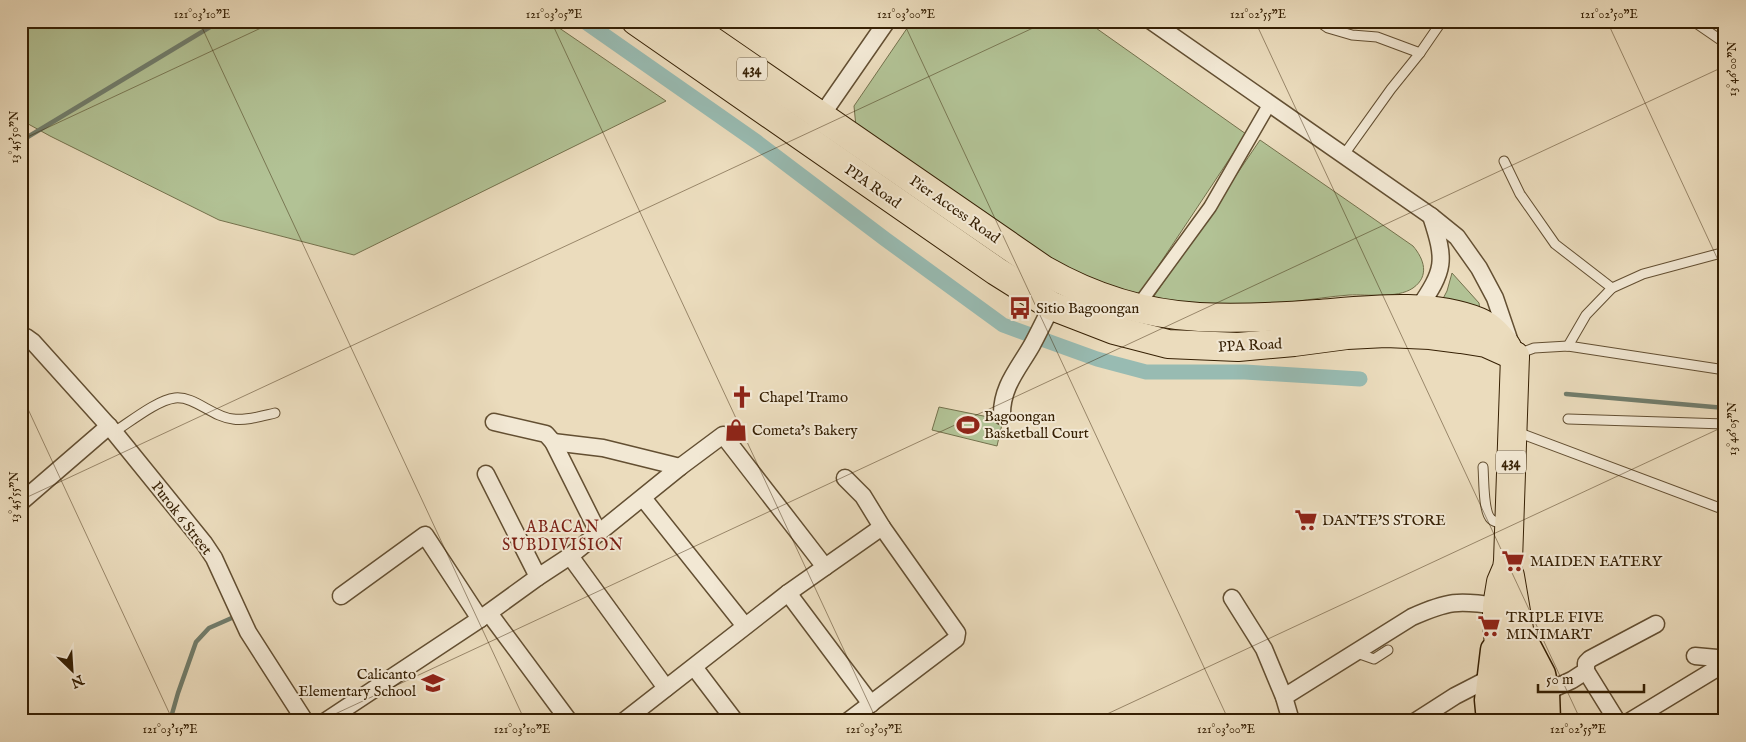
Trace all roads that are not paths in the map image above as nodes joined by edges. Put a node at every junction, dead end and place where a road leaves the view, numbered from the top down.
1 (636, 21) edge
2 (683, 21) edge
3 (887, 21) edge
4 (1151, 21) edge
5 (1318, 21) edge
6 (1442, 21) edge
7 (1693, 21) edge
8 (1725, 43) edge
9 (1420, 54) junction
10 (1269, 105) junction
11 (820, 117) junction
12 (805, 139) junction
13 (1343, 156) junction
14 (1504, 161) dead end
15 (1431, 216) junction
16 (1725, 252) edge
17 (1612, 288) junction
18 (1094, 295) joint
19 (1052, 306) junction
20 (1137, 308) junction
21 (1418, 309) junction
22 (24, 338) edge
23 (1568, 346) junction
24 (1515, 356) junction
25 (1725, 370) edge
26 (275, 413) dead end
27 (1002, 416) dead end
28 (1568, 418) dead end
29 (494, 422) dead end
30 (1725, 424) edge
31 (111, 429) junction
32 (1512, 430) junction
33 (553, 442) junction
34 (680, 467) junction
35 (1483, 467) dead end
36 (486, 474) dead end
37 (845, 478) dead end
38 (643, 498) junction
39 (21, 502) edge
40 (1725, 510) edge
41 (1509, 525) junction
42 (882, 527) junction
43 (598, 532) junction
44 (570, 556) junction
45 (825, 567) junction
46 (538, 577) junction
47 (788, 593) junction
48 (341, 596) dead end
49 (1232, 598) dead end
50 (485, 616) junction
51 (1504, 620) junction
52 (1656, 624) dead end
53 (745, 626) junction
54 (1388, 650) dead end
55 (1357, 653) junction
56 (1695, 656) dead end
57 (1725, 664) edge
58 (694, 667) junction
59 (1586, 671) junction
60 (1490, 678) junction
61 (666, 688) junction
62 (1284, 697) junction
63 (871, 704) junction
64 (1522, 712) edge
65 (305, 721) edge
66 (326, 721) edge
67 (569, 721) edge
68 (624, 721) edge
69 (735, 721) edge
70 (848, 721) edge
71 (1291, 721) edge
72 (1416, 721) edge
73 (1617, 721) edge
74 (1630, 721) edge

1 - 12 highway, PPA Road
2 - 11 highway, 434
3 - 11 street
4 - 10 street
5 - 9 lane
6 - 9 lane
7 - 8 lane
9 - 13 lane
10 - 13 street
10 - 20 street
11 - 12 street
11 - 18 highway, Pier Access Road
12 - 19 highway, PPA Road
13 - 15 street
14 - 17 lane
15 - 21 street
15 - 24 street
16 - 17 lane
17 - 23 lane
18 - 20 highway, PPA Road
19 - 24 highway, PPA Road
19 - 27 street
20 - 21 highway, PPA Road
21 - 24 highway, PPA Road
22 - 31 street, Purok 6 Street
23 - 24 lane
23 - 25 lane
24 - 32 highway, 434
26 - 31 lane
28 - 30 lane
29 - 33 street
31 - 39 street
31 - 65 street, Purok 6 Street
32 - 40 lane
32 - 41 highway, 434
33 - 34 street
33 - 43 street
34 - 38 street
34 - 45 street
35 - 41 lane
36 - 46 street
37 - 42 street
38 - 43 street
38 - 53 street
41 - 51 highway, 434
42 - 45 street
42 - 63 street
43 - 44 street
44 - 46 street
44 - 61 street
45 - 47 street
46 - 50 street
47 - 53 street
47 - 63 street
48 - 50 street
49 - 62 street
50 - 66 street
50 - 67 street
51 - 55 street
51 - 60 main road, 434
51 - 64 highway, 434
52 - 59 street
53 - 58 street
54 - 55 lane
55 - 62 street
56 - 57 street
57 - 74 street
58 - 61 street
58 - 69 street
59 - 64 street
59 - 73 street
60 - 64 main road, 434
60 - 72 street
61 - 68 street
62 - 71 street
63 - 70 street

